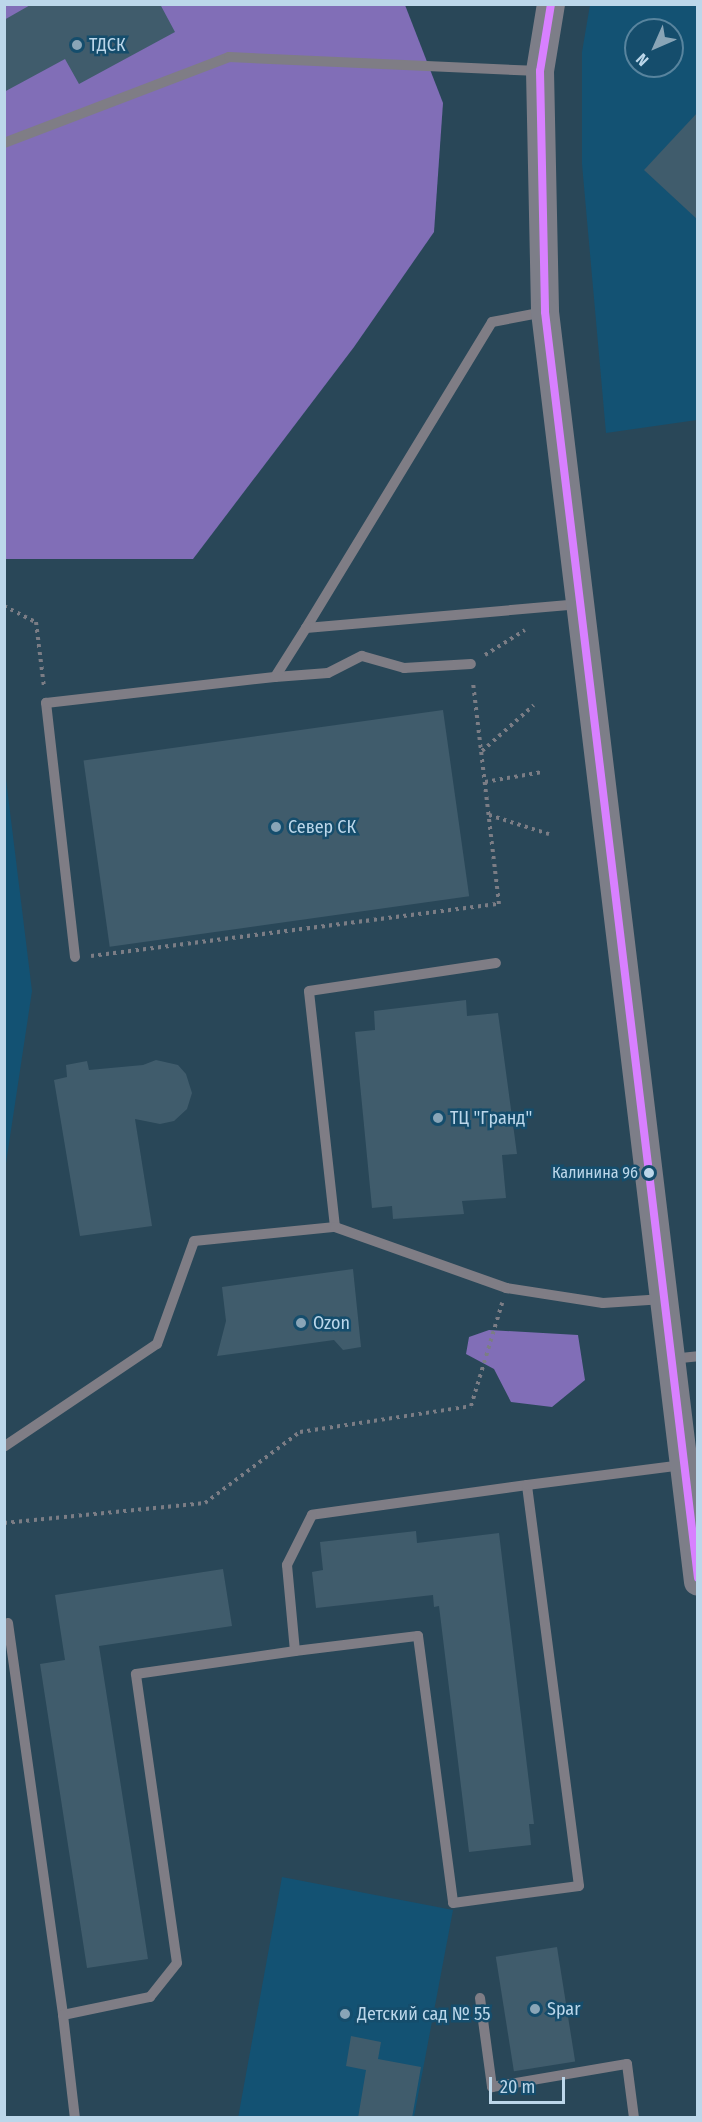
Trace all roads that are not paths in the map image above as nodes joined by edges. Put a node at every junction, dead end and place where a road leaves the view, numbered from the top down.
1 (551, 4) edge
2 (540, 71) junction
3 (4, 143) edge
4 (545, 312) junction
5 (581, 604) junction
6 (306, 628) junction
7 (471, 664) road end
8 (275, 677) junction
9 (75, 957) road end
10 (496, 963) dead end
11 (335, 1227) junction
12 (664, 1299) junction
13 (684, 1358) edge
14 (5, 1446) edge
15 (684, 1465) junction
16 (527, 1485) junction
17 (698, 1582) edge
18 (8, 1623) dead end
19 (295, 1651) junction
20 (480, 1998) dead end
21 (63, 2015) junction
22 (75, 2118) edge
23 (634, 2118) edge

1 - 2 main road
2 - 3 lane
2 - 4 main road
4 - 5 main road
4 - 6 lane
5 - 6 lane
5 - 12 main road
6 - 8 lane
7 - 8 lane
8 - 9 lane
10 - 11 lane
11 - 12 lane
11 - 14 lane
12 - 13 main road
13 - 15 main road
15 - 16 lane
15 - 17 main road
16 - 19 lane
16 - 19 lane
18 - 21 lane
19 - 21 lane
20 - 23 lane
21 - 22 lane

